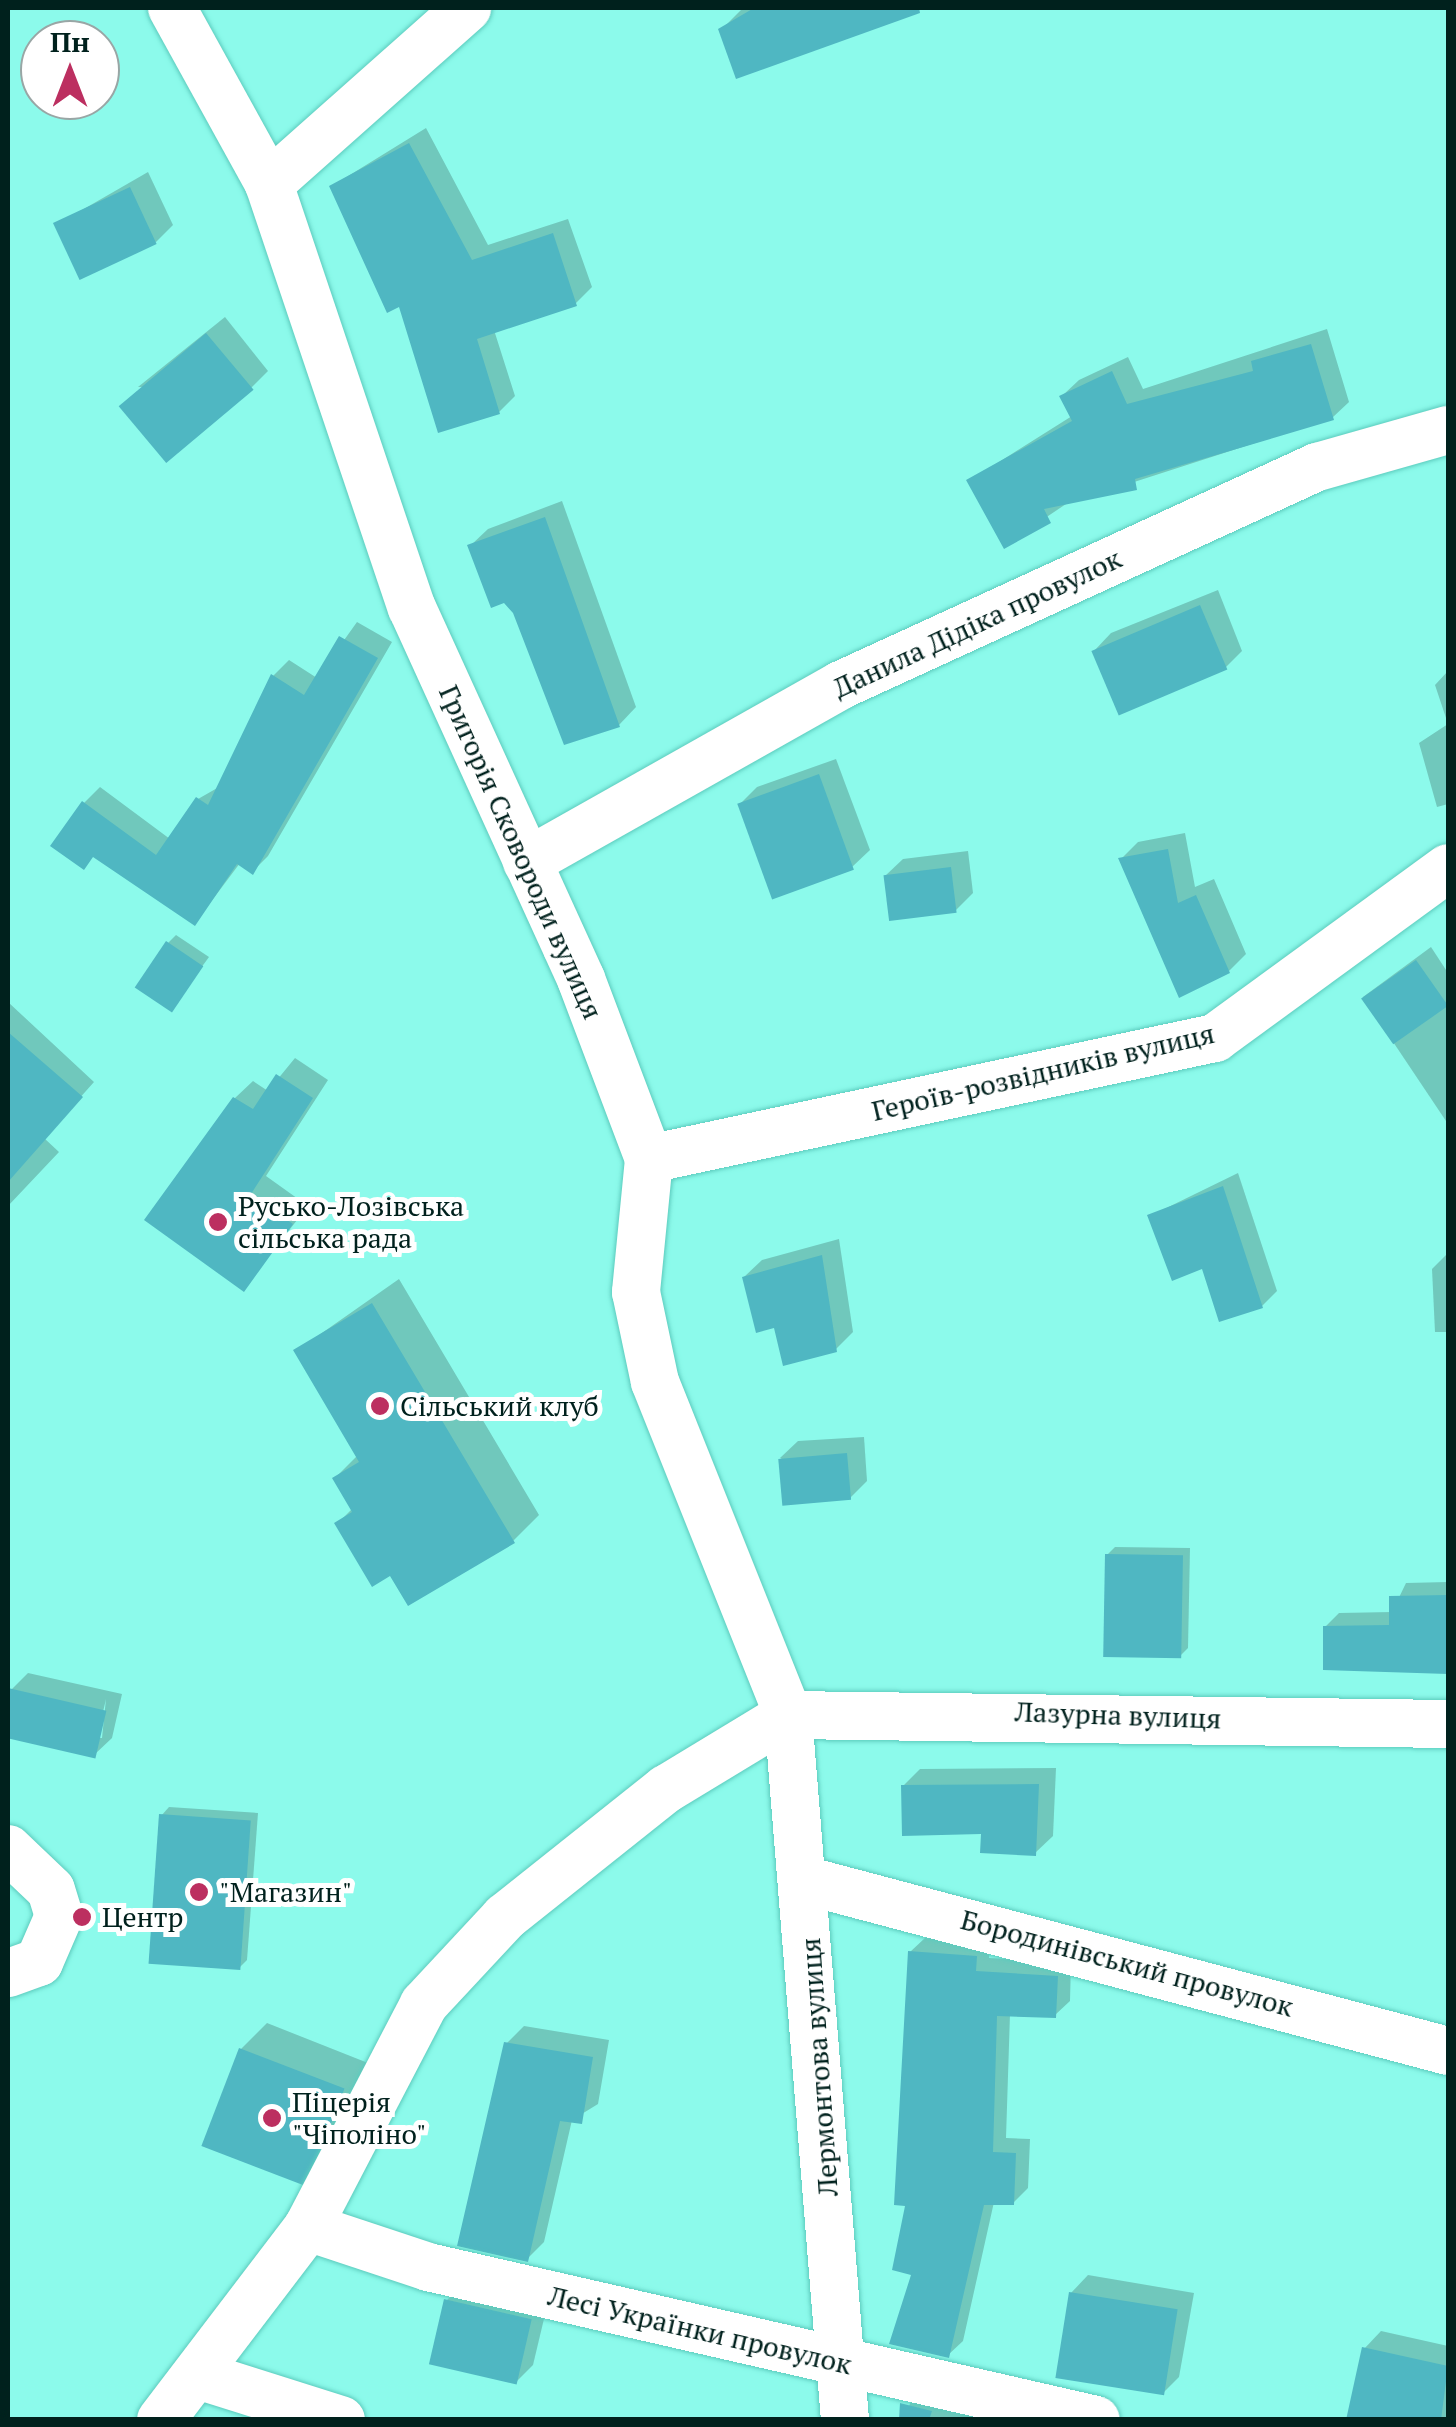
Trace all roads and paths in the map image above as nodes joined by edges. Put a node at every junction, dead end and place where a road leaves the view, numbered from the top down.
1 (172, 8) edge
2 (467, 8) edge
3 (270, 184) junction
4 (1448, 430) edge
5 (527, 862) junction
6 (1448, 868) edge
7 (649, 1159) junction
8 (788, 1715) junction
9 (1448, 1724) edge
10 (8, 1849) edge
11 (804, 1880) junction
12 (8, 1973) edge
13 (1448, 2051) edge
14 (308, 2227) junction
15 (841, 2363) junction
16 (198, 2375) junction
17 (162, 2420) edge
18 (341, 2420) edge
19 (844, 2420) edge
20 (1096, 2420) edge

1 - 3 street, Григорія Сковороди вулиця
2 - 3 street
3 - 5 street, Григорія Сковороди вулиця
4 - 5 street, Данила Дідіка провулок
5 - 7 street, Григорія Сковороди вулиця
6 - 7 street, Героїв-розвідників вулиця
7 - 8 street, Григорія Сковороди вулиця
8 - 9 street, Лазурна вулиця
8 - 11 street, Лермонтова вулиця
8 - 14 street
10 - 12 street
11 - 13 street, Бородинівський провулок
11 - 15 street, Лермонтова вулиця
14 - 15 street, Лесі Українки провулок
14 - 16 street
15 - 19 street, Лермонтова вулиця
15 - 20 street, Лесі Українки провулок
16 - 17 street
16 - 18 street

